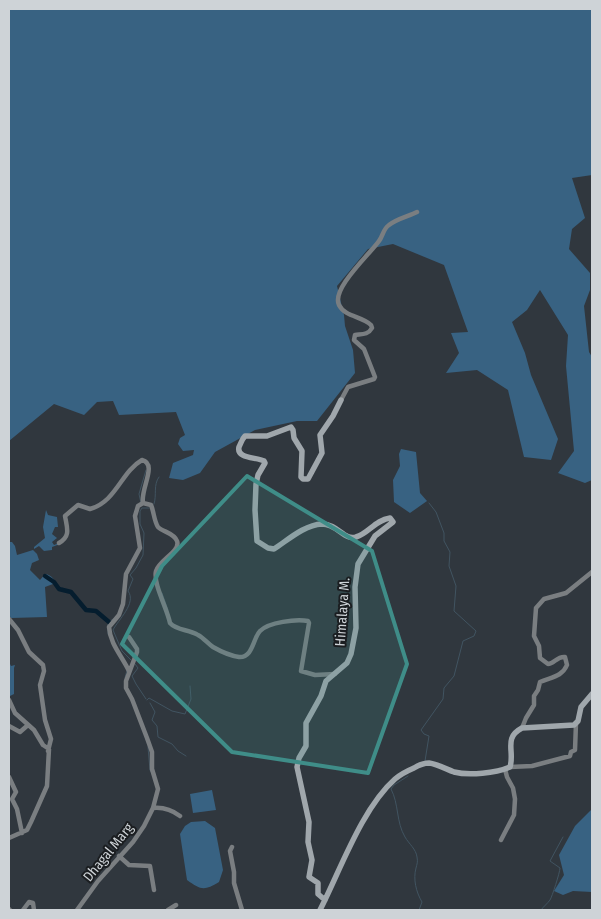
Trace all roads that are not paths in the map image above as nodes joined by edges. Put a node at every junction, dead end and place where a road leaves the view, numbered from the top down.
1 (417, 212) dead end
2 (340, 400) joint
3 (143, 503) junction
4 (58, 543) dead end
5 (592, 572) edge
6 (9, 618) edge
7 (129, 637) dead end
8 (129, 671) junction
9 (335, 674) junction
10 (592, 694) edge
11 (9, 700) edge
12 (576, 723) junction
13 (28, 725) junction
14 (9, 726) edge
15 (522, 728) junction
16 (48, 752) junction
17 (508, 768) junction
18 (9, 777) edge
19 (153, 808) junction
20 (180, 816) dead end
21 (22, 833) junction
22 (9, 834) edge
23 (9, 838) edge
24 (501, 840) dead end
25 (232, 847) dead end
26 (119, 856) junction
27 (154, 890) dead end
28 (325, 900) junction
29 (176, 905) dead end
30 (321, 909) edge
31 (23, 910) edge
32 (34, 910) edge
33 (77, 910) edge
34 (168, 910) edge
35 (242, 910) edge

1 - 2 street
2 - 9 street, Himalaya M.
3 - 4 street
3 - 8 street
3 - 9 street
5 - 15 street
6 - 16 street
7 - 8 street, Dhagal Marg
8 - 19 street, Dhagal Marg
9 - 28 street, Himalaya M.
10 - 12 street
11 - 13 street
12 - 15 street
12 - 17 street
13 - 14 street
13 - 16 street
15 - 17 street
16 - 21 street
17 - 24 street
17 - 28 street
18 - 21 street
19 - 20 street
19 - 26 street, Dhagal Marg
21 - 23 street
22 - 23 street
25 - 35 street
26 - 27 street
26 - 33 street, Dhagal Marg
28 - 30 street
29 - 34 street
31 - 32 street

